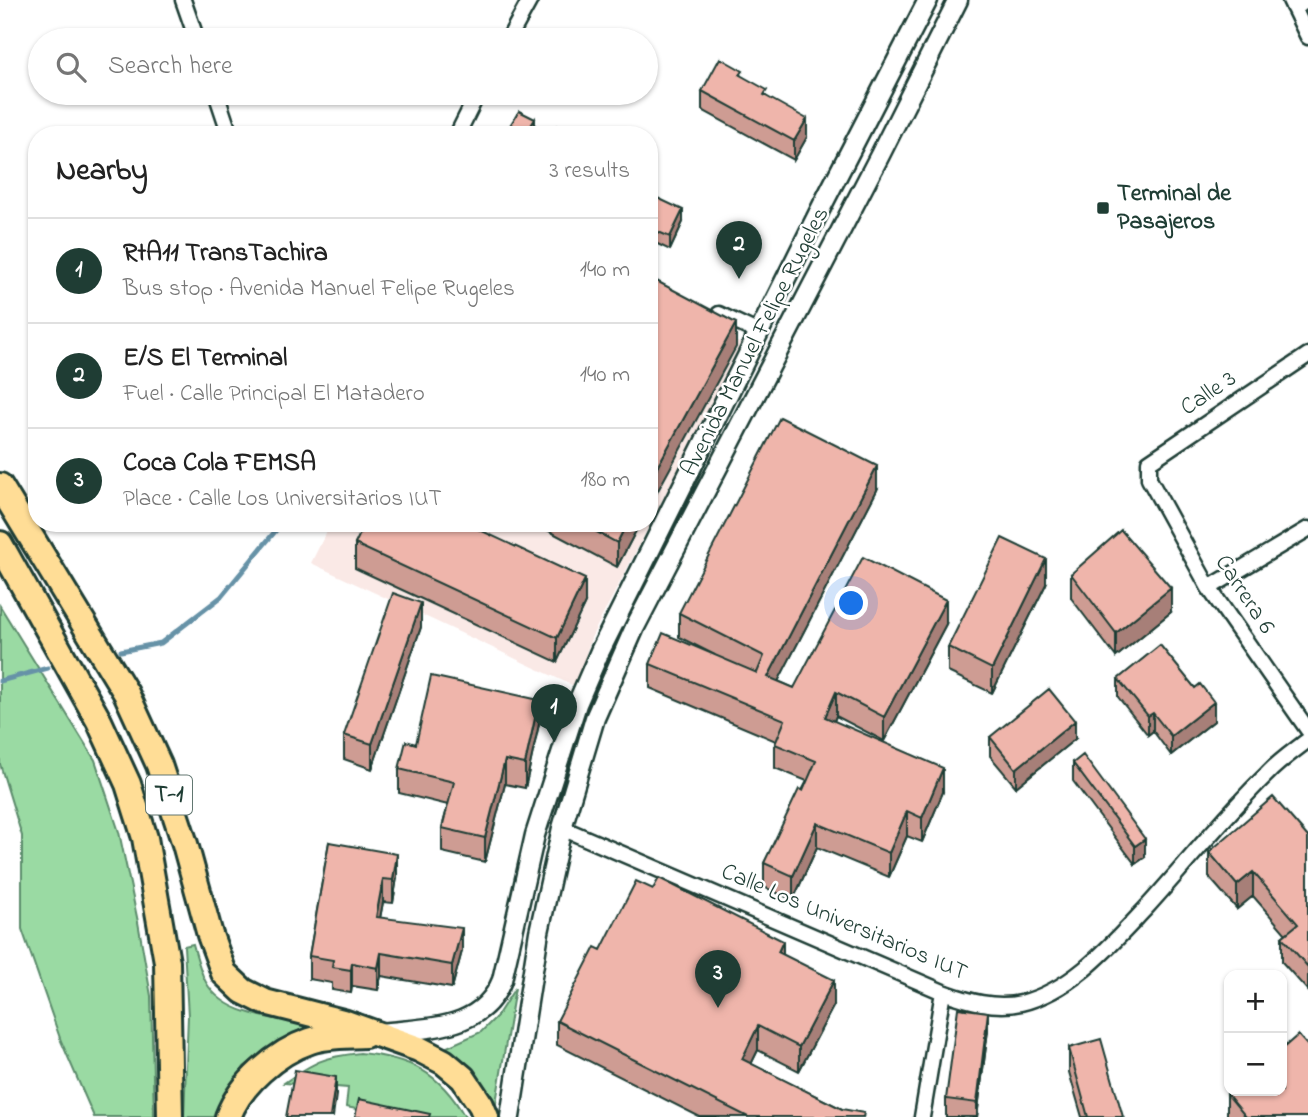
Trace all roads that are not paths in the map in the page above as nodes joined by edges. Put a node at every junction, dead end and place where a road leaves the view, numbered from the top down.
1 (183, 0) edge
2 (530, 0) edge
3 (928, 0) edge
4 (957, 0) edge
5 (1308, 1) edge
6 (1292, 4) edge
7 (193, 28) edge
8 (515, 28) edge
9 (1308, 37) edge
10 (219, 105) edge
11 (472, 105) edge
12 (227, 126) edge
13 (462, 126) edge
14 (705, 308) edge
15 (759, 333) junction
16 (1308, 355) edge
17 (1149, 479) joint
18 (0, 486) edge
19 (1308, 529) edge
20 (28, 532) edge
21 (28, 532) edge
22 (0, 544) edge
23 (1209, 588) junction
24 (1308, 730) edge
25 (1308, 740) edge
26 (562, 828) junction
27 (943, 992) junction
28 (376, 1034) junction
29 (170, 1117) edge
30 (228, 1117) edge
31 (486, 1117) edge
32 (510, 1117) edge
33 (922, 1117) edge

1 - 7 street
2 - 8 street
3 - 15 street, Avenida Manuel Felipe Rugeles
4 - 26 street, Avenida Manuel Felipe Rugeles
5 - 6 street
6 - 9 street
10 - 12 street
11 - 13 street
14 - 15 street
15 - 28 street, Avenida Manuel Felipe Rugeles
16 - 17 street, Calle 3
17 - 23 street, Carrera 6
18 - 21 highway, T-1
19 - 23 street
20 - 28 highway, T-1
22 - 29 highway, T-1
23 - 24 street, Carrera 6
25 - 27 street, Calle Los Universitarios IUT
26 - 27 street, Calle Los Universitarios IUT
26 - 32 street, Avenida Manuel Felipe Rugeles
27 - 33 street
28 - 30 highway
28 - 31 highway, T-1

